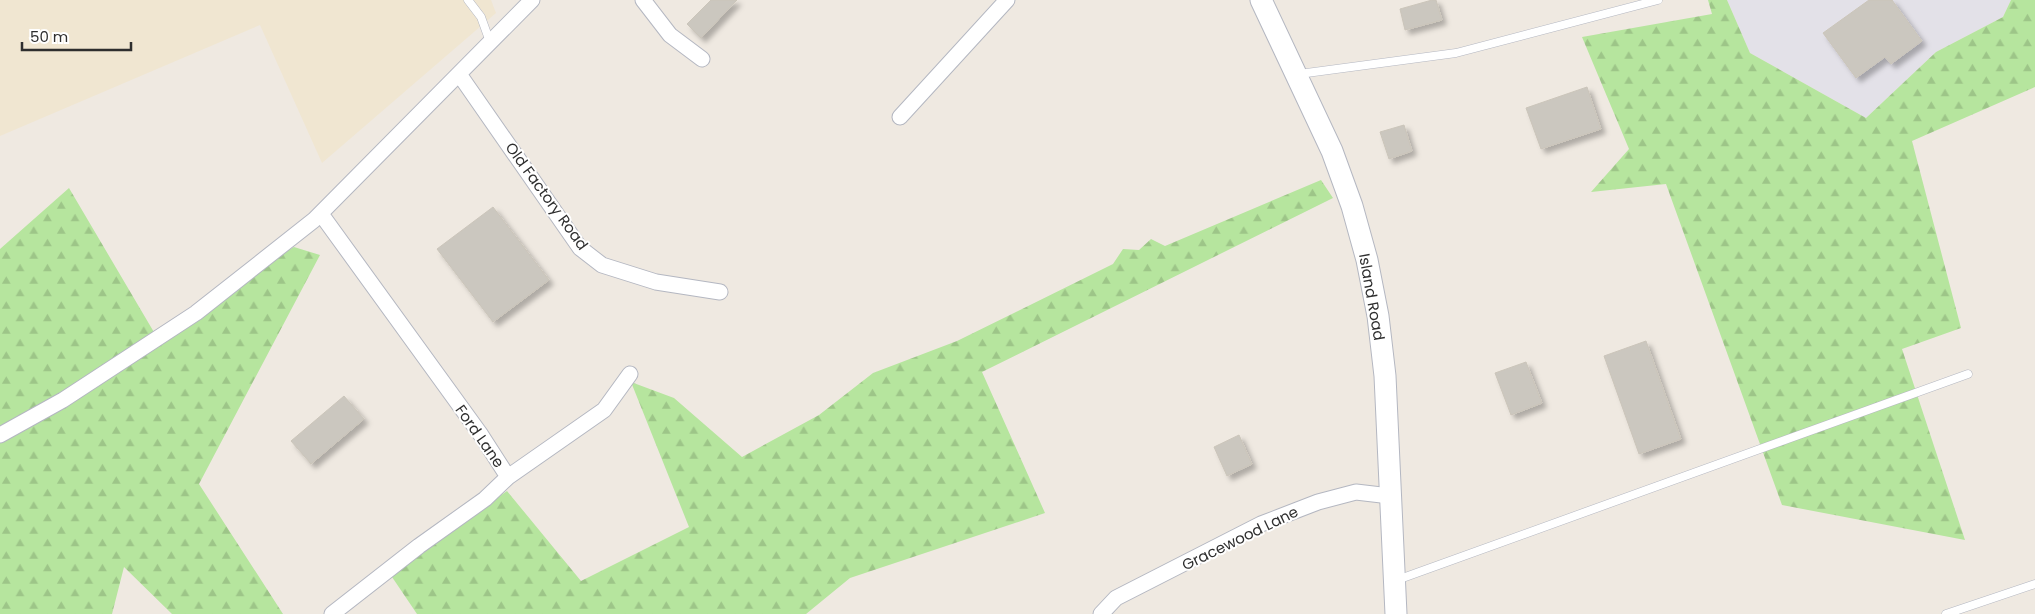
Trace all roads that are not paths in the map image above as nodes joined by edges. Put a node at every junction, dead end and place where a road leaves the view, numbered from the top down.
1 (468, 0) edge
2 (532, 0) edge
3 (643, 0) edge
4 (1007, 0) edge
5 (1261, 0) edge
6 (1658, 0) edge
7 (490, 43) junction
8 (702, 59) dead end
9 (459, 74) junction
10 (1297, 74) junction
11 (900, 117) dead end
12 (321, 214) junction
13 (720, 292) dead end
14 (630, 374) dead end
15 (1968, 374) dead end
16 (0, 435) edge
17 (508, 477) junction
18 (1390, 496) junction
19 (1395, 581) junction
20 (2035, 584) edge
21 (332, 614) edge
22 (1101, 614) edge
23 (1396, 614) edge
24 (1946, 614) edge

1 - 7 lane
2 - 7 street
3 - 8 street
4 - 11 street
5 - 10 street, Island Road
6 - 10 lane
7 - 9 street
9 - 12 street
9 - 13 street, Old Factory Road
10 - 18 street, Island Road
12 - 16 street
12 - 17 street, Ford Lane
14 - 17 street
15 - 19 lane
17 - 21 street, Ford Lane
18 - 19 street, Island Road
18 - 22 street, Gracewood Lane
19 - 23 street, Island Road
20 - 24 lane

